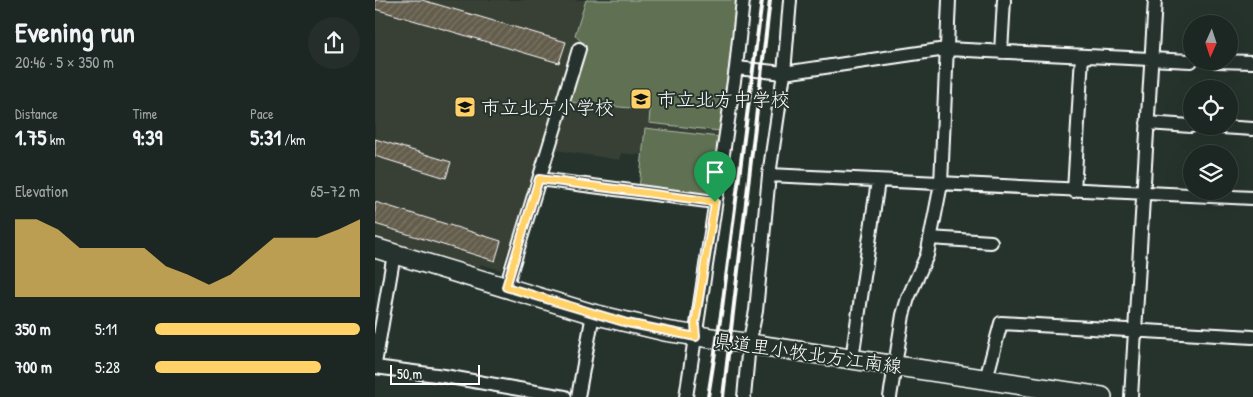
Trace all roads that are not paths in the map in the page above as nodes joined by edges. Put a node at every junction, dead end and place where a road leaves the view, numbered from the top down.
1 (743, 0) edge
2 (790, 0) edge
3 (949, 0) edge
4 (1004, 0) edge
5 (1155, 0) edge
6 (579, 49) dead end
7 (946, 49) junction
8 (1001, 52) junction
9 (1082, 56) junction
10 (1151, 59) junction
11 (1183, 60) edge
12 (1238, 62) edge
13 (1253, 62) edge
14 (736, 68) junction
15 (784, 74) junction
16 (1147, 123) junction
17 (1183, 125) edge
18 (1238, 128) edge
19 (1253, 129) edge
20 (769, 175) junction
21 (539, 179) junction
22 (878, 181) junction
23 (941, 184) junction
24 (1074, 191) junction
25 (1143, 194) junction
26 (1253, 198) edge
27 (715, 202) junction
28 (930, 238) junction
29 (991, 242) dead end
30 (375, 248) edge
31 (394, 254) junction
32 (506, 287) junction
33 (593, 314) junction
34 (1137, 330) junction
35 (696, 337) junction
36 (1253, 337) edge
37 (749, 344) junction
38 (852, 359) junction
39 (375, 366) edge
40 (895, 366) junction
41 (986, 379) junction
42 (565, 397) edge
43 (578, 397) edge
44 (686, 397) edge
45 (744, 397) edge
46 (890, 397) edge
47 (1102, 397) edge
48 (1131, 397) edge

1 - 14 street
2 - 15 street
3 - 7 street
4 - 8 street
5 - 10 street
6 - 21 street
7 - 8 street
7 - 15 street
7 - 23 street
8 - 9 street
9 - 10 street
9 - 24 street
10 - 11 street
10 - 16 street
12 - 13 street
14 - 15 street
14 - 27 street
15 - 20 street
16 - 17 street
16 - 25 street
18 - 19 street
20 - 22 street
20 - 37 street
21 - 27 street
21 - 32 street
22 - 23 street
22 - 38 street
23 - 24 street
23 - 28 street
24 - 25 street
25 - 26 street
25 - 34 street
27 - 35 street
28 - 29 street
28 - 40 street
30 - 31 main road, 県道里小牧北方江南線
31 - 32 main road, 県道里小牧北方江南線
31 - 39 street
32 - 33 main road, 県道里小牧北方江南線
33 - 35 main road, 県道里小牧北方江南線
33 - 43 street
34 - 36 street
34 - 41 street
34 - 48 street
35 - 37 main road, 県道里小牧北方江南線
35 - 44 street
37 - 38 main road, 県道里小牧北方江南線
37 - 45 street
38 - 40 main road, 県道里小牧北方江南線
39 - 42 street
40 - 41 main road, 県道里小牧北方江南線
40 - 46 street
41 - 47 main road, 県道里小牧北方江南線

